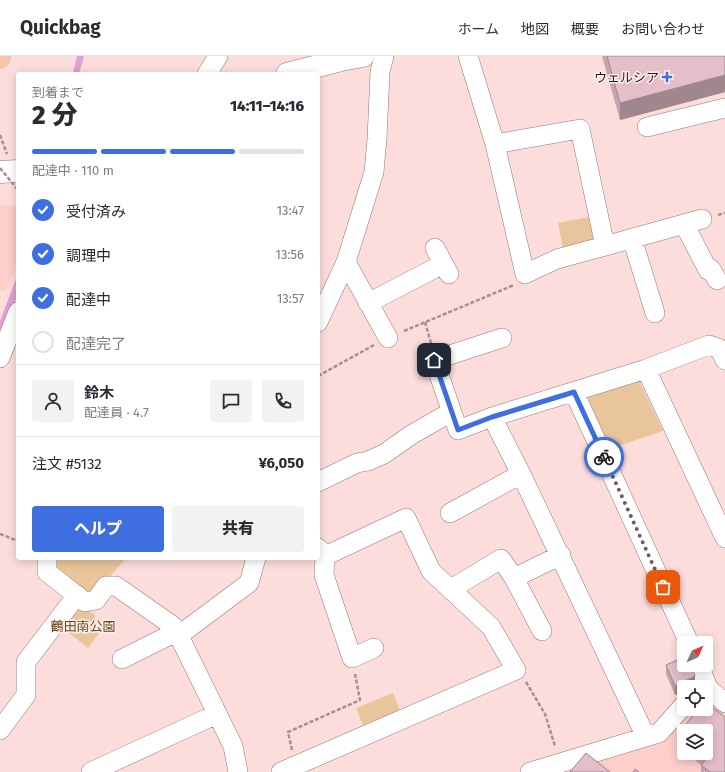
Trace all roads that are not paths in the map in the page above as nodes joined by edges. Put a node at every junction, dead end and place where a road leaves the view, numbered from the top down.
1 (218, 56) edge
2 (363, 56) edge
3 (384, 56) edge
4 (468, 56) edge
5 (208, 72) edge
6 (295, 72) edge
7 (725, 108) edge
8 (647, 127) dead end
9 (495, 144) junction
10 (16, 171) edge
11 (0, 172) edge
12 (632, 238) junction
13 (605, 246) junction
14 (346, 262) junction
15 (443, 262) dead end
16 (716, 280) dead end
17 (368, 303) junction
18 (320, 313) edge
19 (655, 313) dead end
20 (16, 317) edge
21 (388, 338) road end
22 (502, 338) dead end
23 (0, 358) edge
24 (725, 360) edge
25 (646, 369) junction
26 (574, 392) junction
27 (451, 412) junction
28 (492, 417) junction
29 (521, 474) junction
30 (320, 481) edge
31 (450, 513) dead end
32 (725, 538) edge
33 (322, 552) edge
34 (561, 556) junction
35 (47, 560) edge
36 (255, 560) edge
37 (514, 578) junction
38 (451, 589) junction
39 (77, 595) junction
40 (542, 631) dead end
41 (178, 634) junction
42 (686, 636) edge
43 (374, 648) dead end
44 (122, 659) dead end
45 (713, 693) edge
46 (725, 702) edge
47 (677, 713) edge
48 (218, 714) junction
49 (1, 725) edge
50 (646, 737) junction
51 (288, 769) edge
52 (91, 772) edge
53 (238, 772) edge
54 (530, 772) edge

1 - 5 street
2 - 6 street
3 - 14 street
4 - 9 street
7 - 8 street
9 - 13 street
9 - 13 street
10 - 11 street
12 - 13 street
12 - 16 street
12 - 19 street
14 - 17 street
14 - 18 street
15 - 17 street
17 - 21 street
20 - 23 street
22 - 27 street
24 - 25 street
25 - 26 street
25 - 32 street
26 - 28 street
26 - 42 street
27 - 28 street
27 - 30 street
28 - 29 street
29 - 31 street
29 - 34 street
33 - 38 street
33 - 43 street
34 - 37 street
34 - 50 street
35 - 39 street
36 - 41 street
37 - 38 street
37 - 40 street
38 - 51 street
39 - 41 street
39 - 49 street
41 - 44 street
41 - 48 street
45 - 46 street
47 - 50 street
48 - 52 street
48 - 53 street
50 - 54 street

